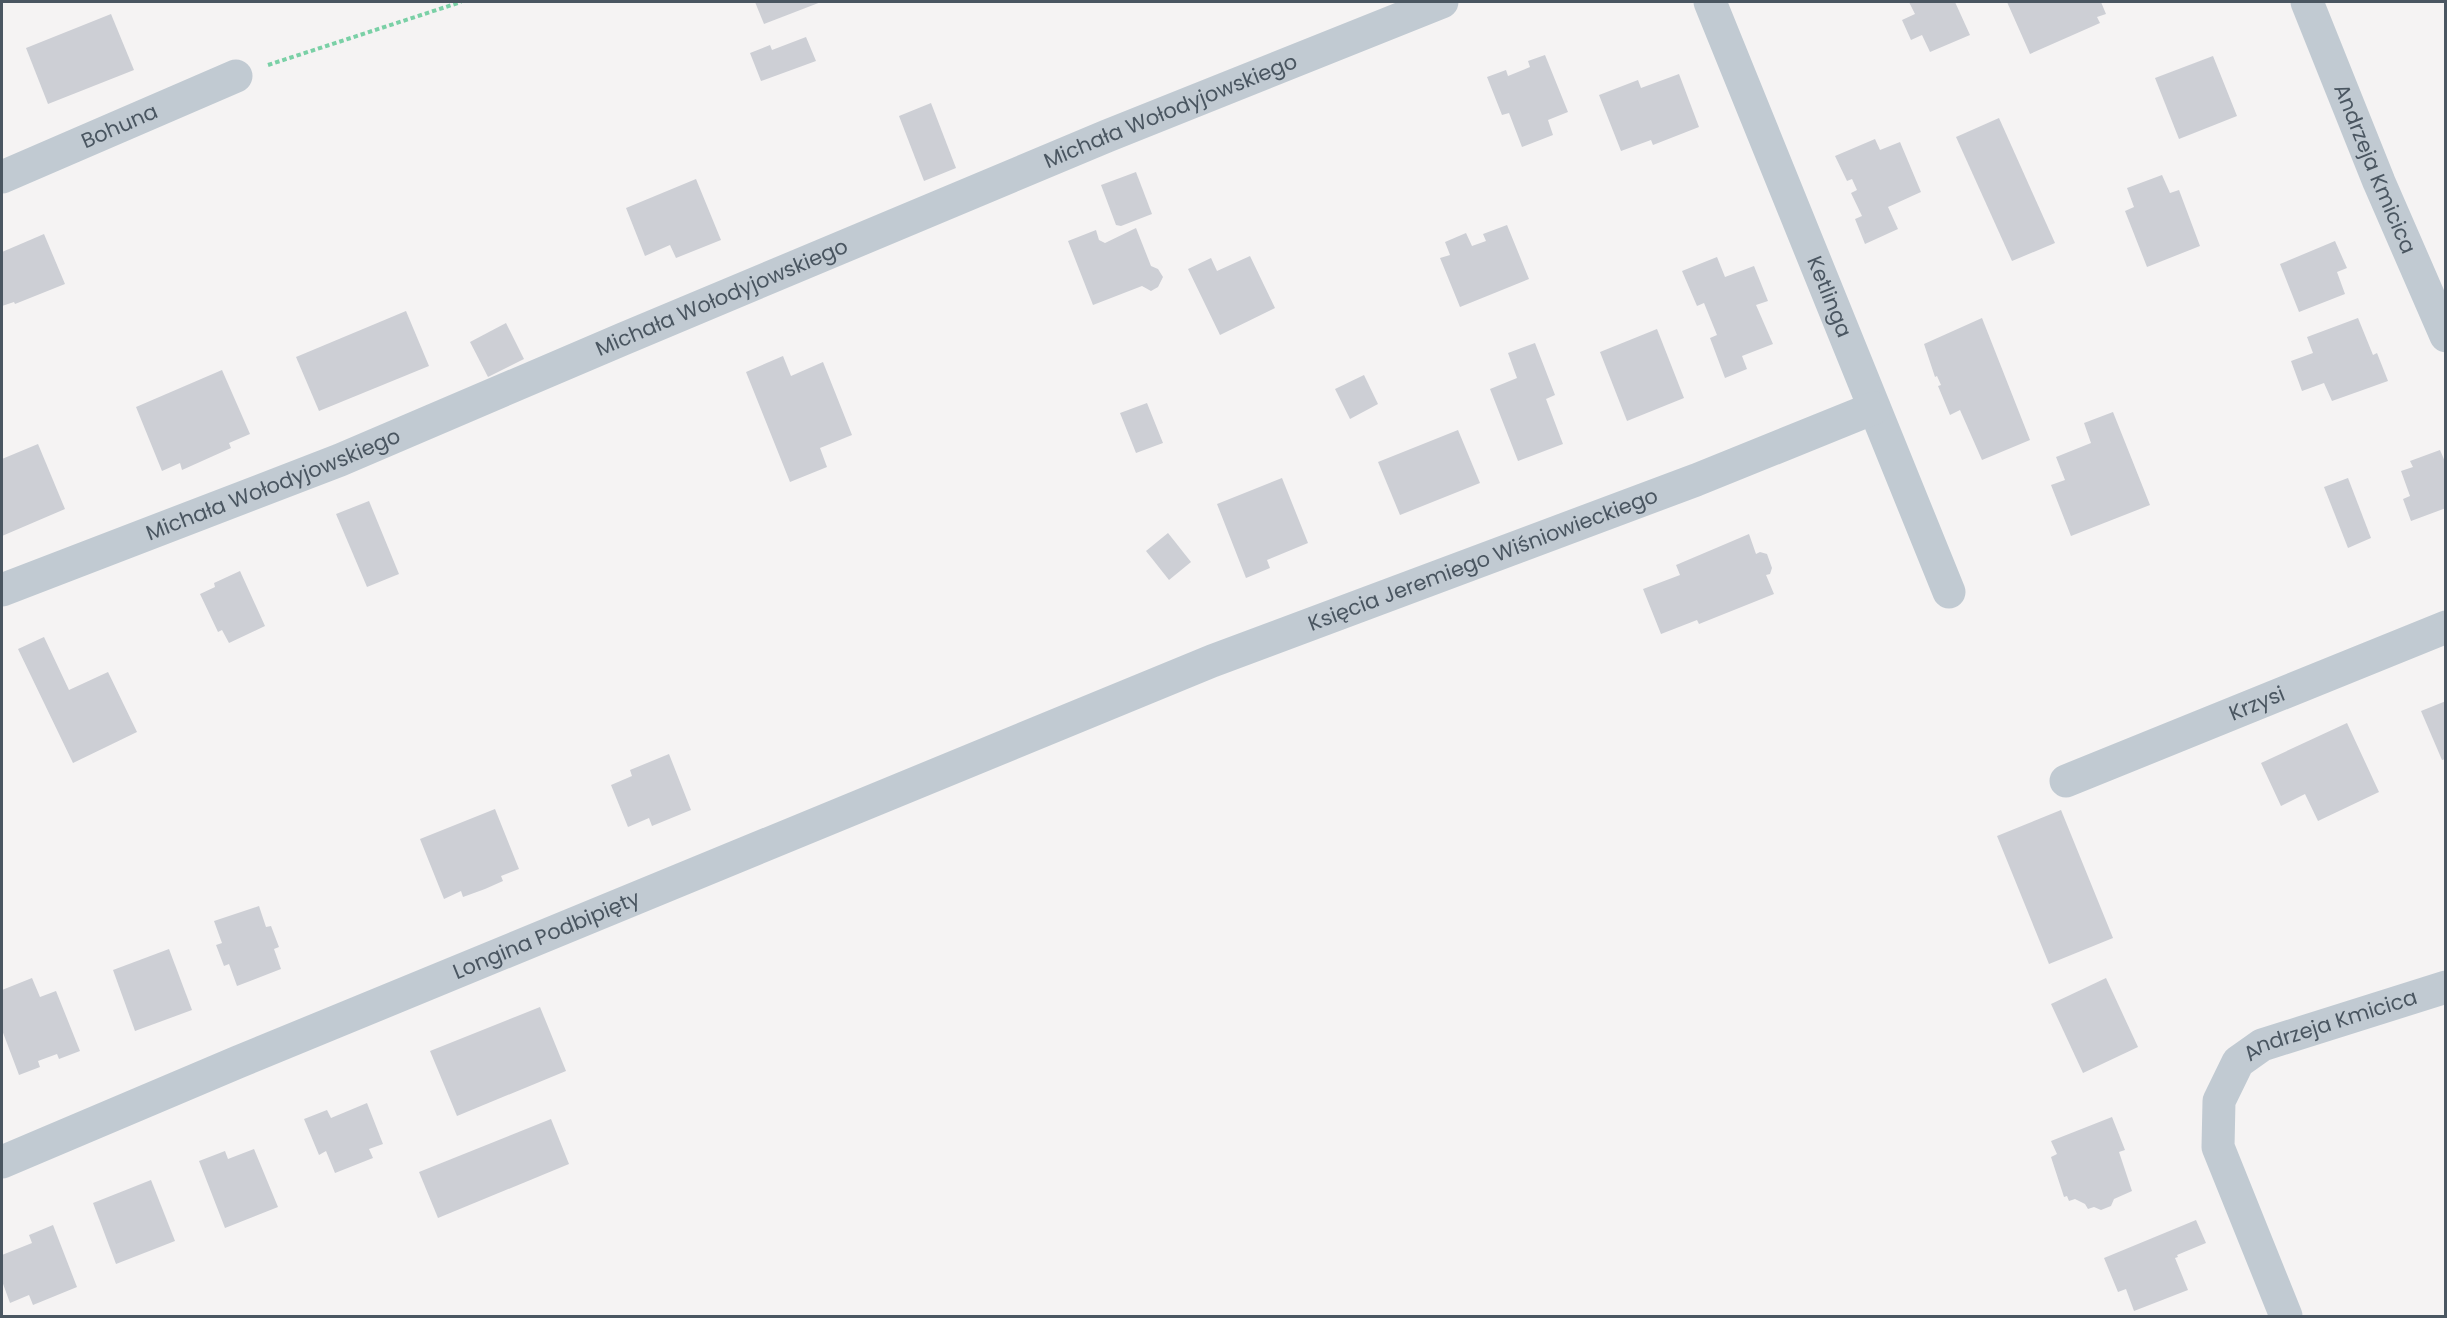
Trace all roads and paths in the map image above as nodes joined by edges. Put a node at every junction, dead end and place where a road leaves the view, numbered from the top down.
1 (461, 2) edge
2 (1442, 2) edge
3 (1710, 2) edge
4 (2307, 2) edge
5 (236, 76) joint
6 (2, 177) edge
7 (2445, 336) edge
8 (1874, 408) junction
9 (2, 590) edge
10 (1948, 592) dead end
11 (2445, 627) edge
12 (1092, 712) joint
13 (2066, 781) dead end
14 (2445, 987) edge
15 (2, 1162) edge
16 (2286, 1317) edge

1 - 5 path
2 - 9 street, Michała Wołodyjowskiego
3 - 8 street, Ketlinga
4 - 7 street, Andrzeja Kmicica
5 - 6 street, Bohuna
8 - 10 street, Ketlinga
8 - 12 street, Księcia Jeremiego Wiśniowieckiego
11 - 13 street, Krzysi
12 - 15 street, Longina Podbipięty
14 - 16 street, Andrzeja Kmicica

